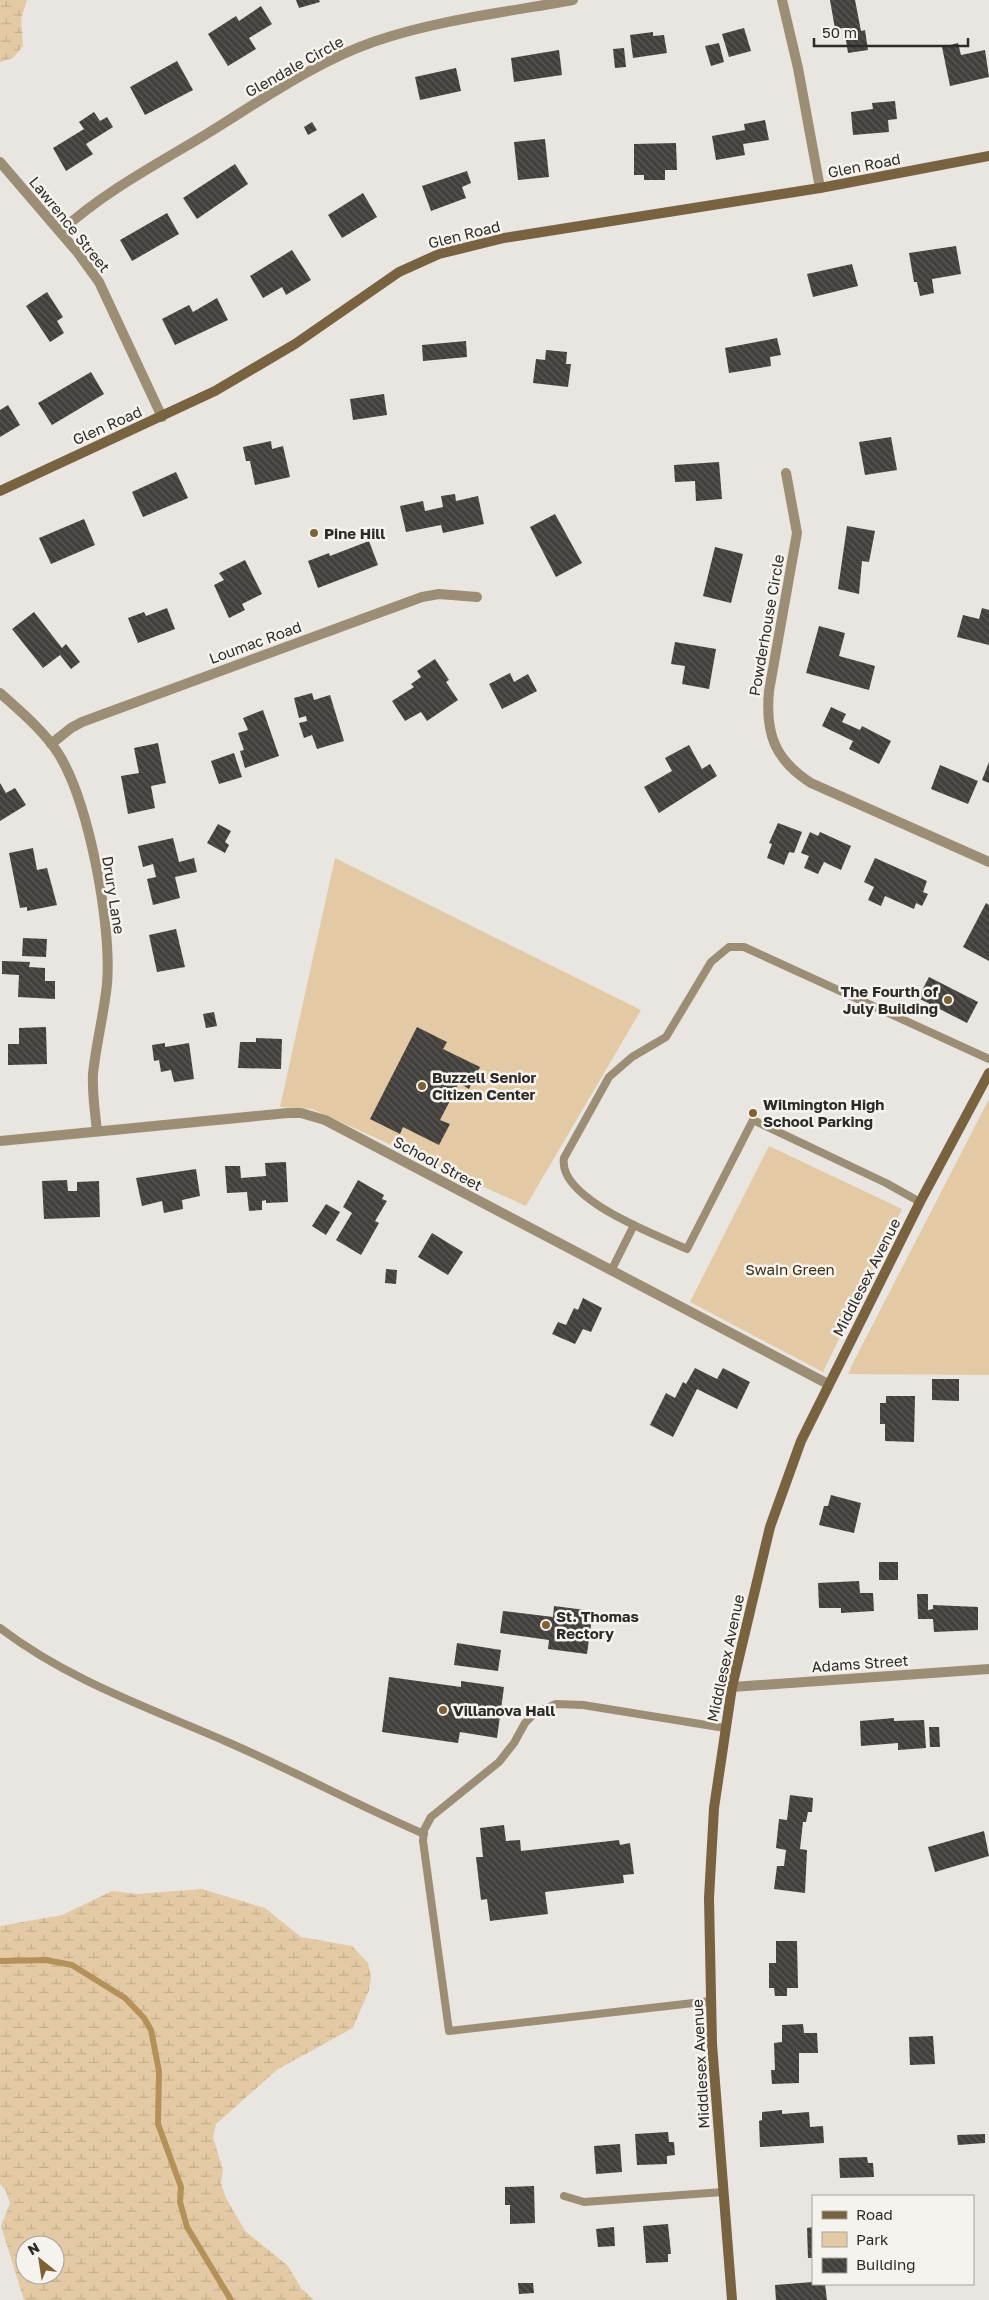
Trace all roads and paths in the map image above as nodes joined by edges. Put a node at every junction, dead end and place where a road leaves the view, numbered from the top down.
1 (573, 0) edge
2 (782, 0) edge
3 (989, 156) edge
4 (0, 162) edge
5 (820, 188) junction
6 (61, 232) junction
7 (162, 417) junction
8 (786, 473) dead end
9 (0, 491) edge
10 (477, 597) dead end
11 (0, 693) edge
12 (51, 744) junction
13 (989, 862) edge
14 (989, 1060) edge
15 (989, 1073) edge
16 (96, 1131) junction
17 (0, 1141) edge
18 (920, 1202) junction
19 (634, 1225) junction
20 (611, 1271) junction
21 (828, 1384) junction
22 (0, 1628) edge
23 (989, 1669) edge
24 (732, 1688) junction
25 (725, 1728) junction
26 (424, 1834) junction
27 (711, 2000) junction
28 (723, 2192) junction
29 (564, 2196) dead end
30 (732, 2300) edge

1 - 6 street, Glendale Circle
2 - 5 street
3 - 5 street, Glen Road
4 - 6 street, Lawrence Street
5 - 7 street, Glen Road
6 - 7 street, Lawrence Street
7 - 9 street, Glen Road
8 - 13 street, Powderhouse Circle
10 - 12 street, Loumac Road
11 - 12 street, Drury Lane
12 - 16 street, Drury Lane
14 - 19 lane
15 - 18 street, Middlesex Avenue
16 - 17 street, School Street
16 - 20 street, School Street
18 - 19 lane
18 - 21 street, Middlesex Avenue
19 - 20 lane
20 - 21 street, School Street
21 - 24 street, Middlesex Avenue
22 - 26 lane
23 - 24 street, Adams Street
24 - 25 street, Middlesex Avenue
25 - 26 lane
25 - 27 street, Middlesex Avenue
26 - 27 lane
27 - 28 street, Middlesex Avenue
28 - 29 lane
28 - 30 street, Middlesex Avenue

